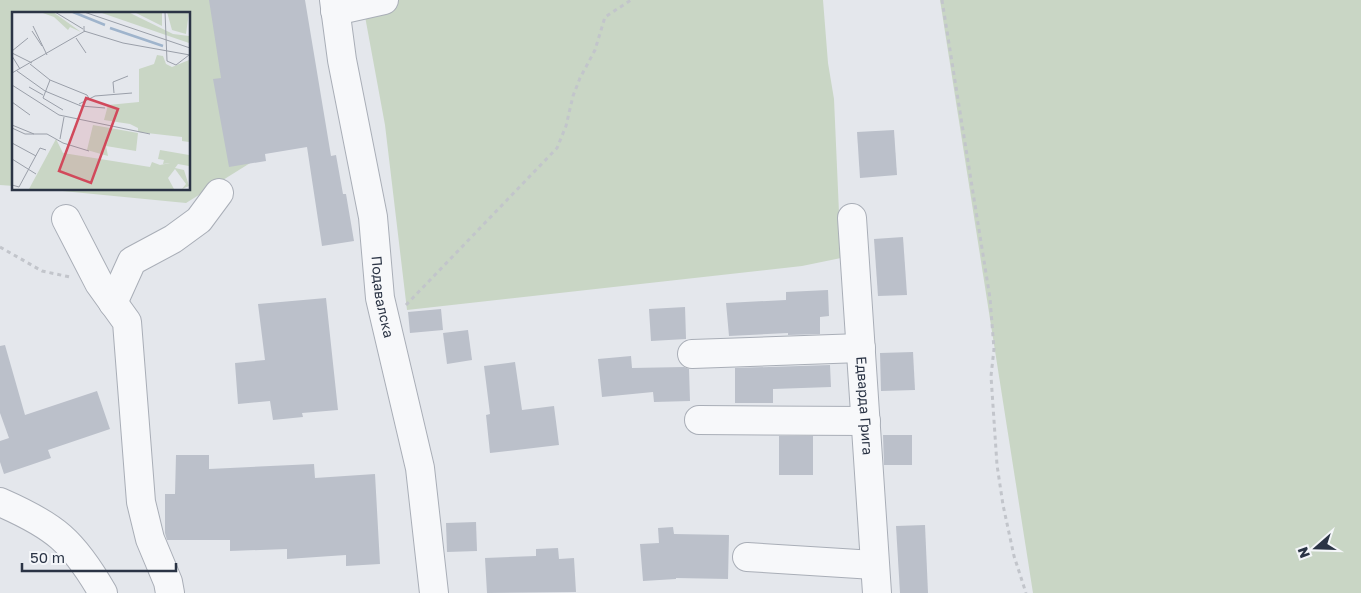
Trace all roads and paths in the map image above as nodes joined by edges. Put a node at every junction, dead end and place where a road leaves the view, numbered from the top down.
1 (384, 0) edge
2 (631, 0) edge
3 (942, 0) edge
4 (334, 6) edge
5 (219, 193) dead end
6 (852, 218) dead end
7 (66, 219) dead end
8 (0, 247) edge
9 (106, 293) junction
10 (386, 325) junction
11 (861, 348) junction
12 (692, 354) dead end
13 (699, 420) dead end
14 (866, 420) junction
15 (2, 506) edge
16 (747, 557) dead end
17 (874, 565) junction
18 (103, 593) edge
19 (170, 593) edge
20 (434, 593) edge
21 (877, 593) edge
22 (1026, 593) edge

1 - 4 street
2 - 10 path
3 - 22 path
4 - 10 street, Подавалска
5 - 9 street
6 - 11 street, Едварда Грига
7 - 9 street
8 - 9 path
9 - 19 street
10 - 20 street, Подавалска
11 - 12 street
11 - 14 street, Едварда Грига
13 - 14 street
14 - 17 street, Едварда Грига
15 - 18 street
16 - 17 street
17 - 21 street, Едварда Грига

